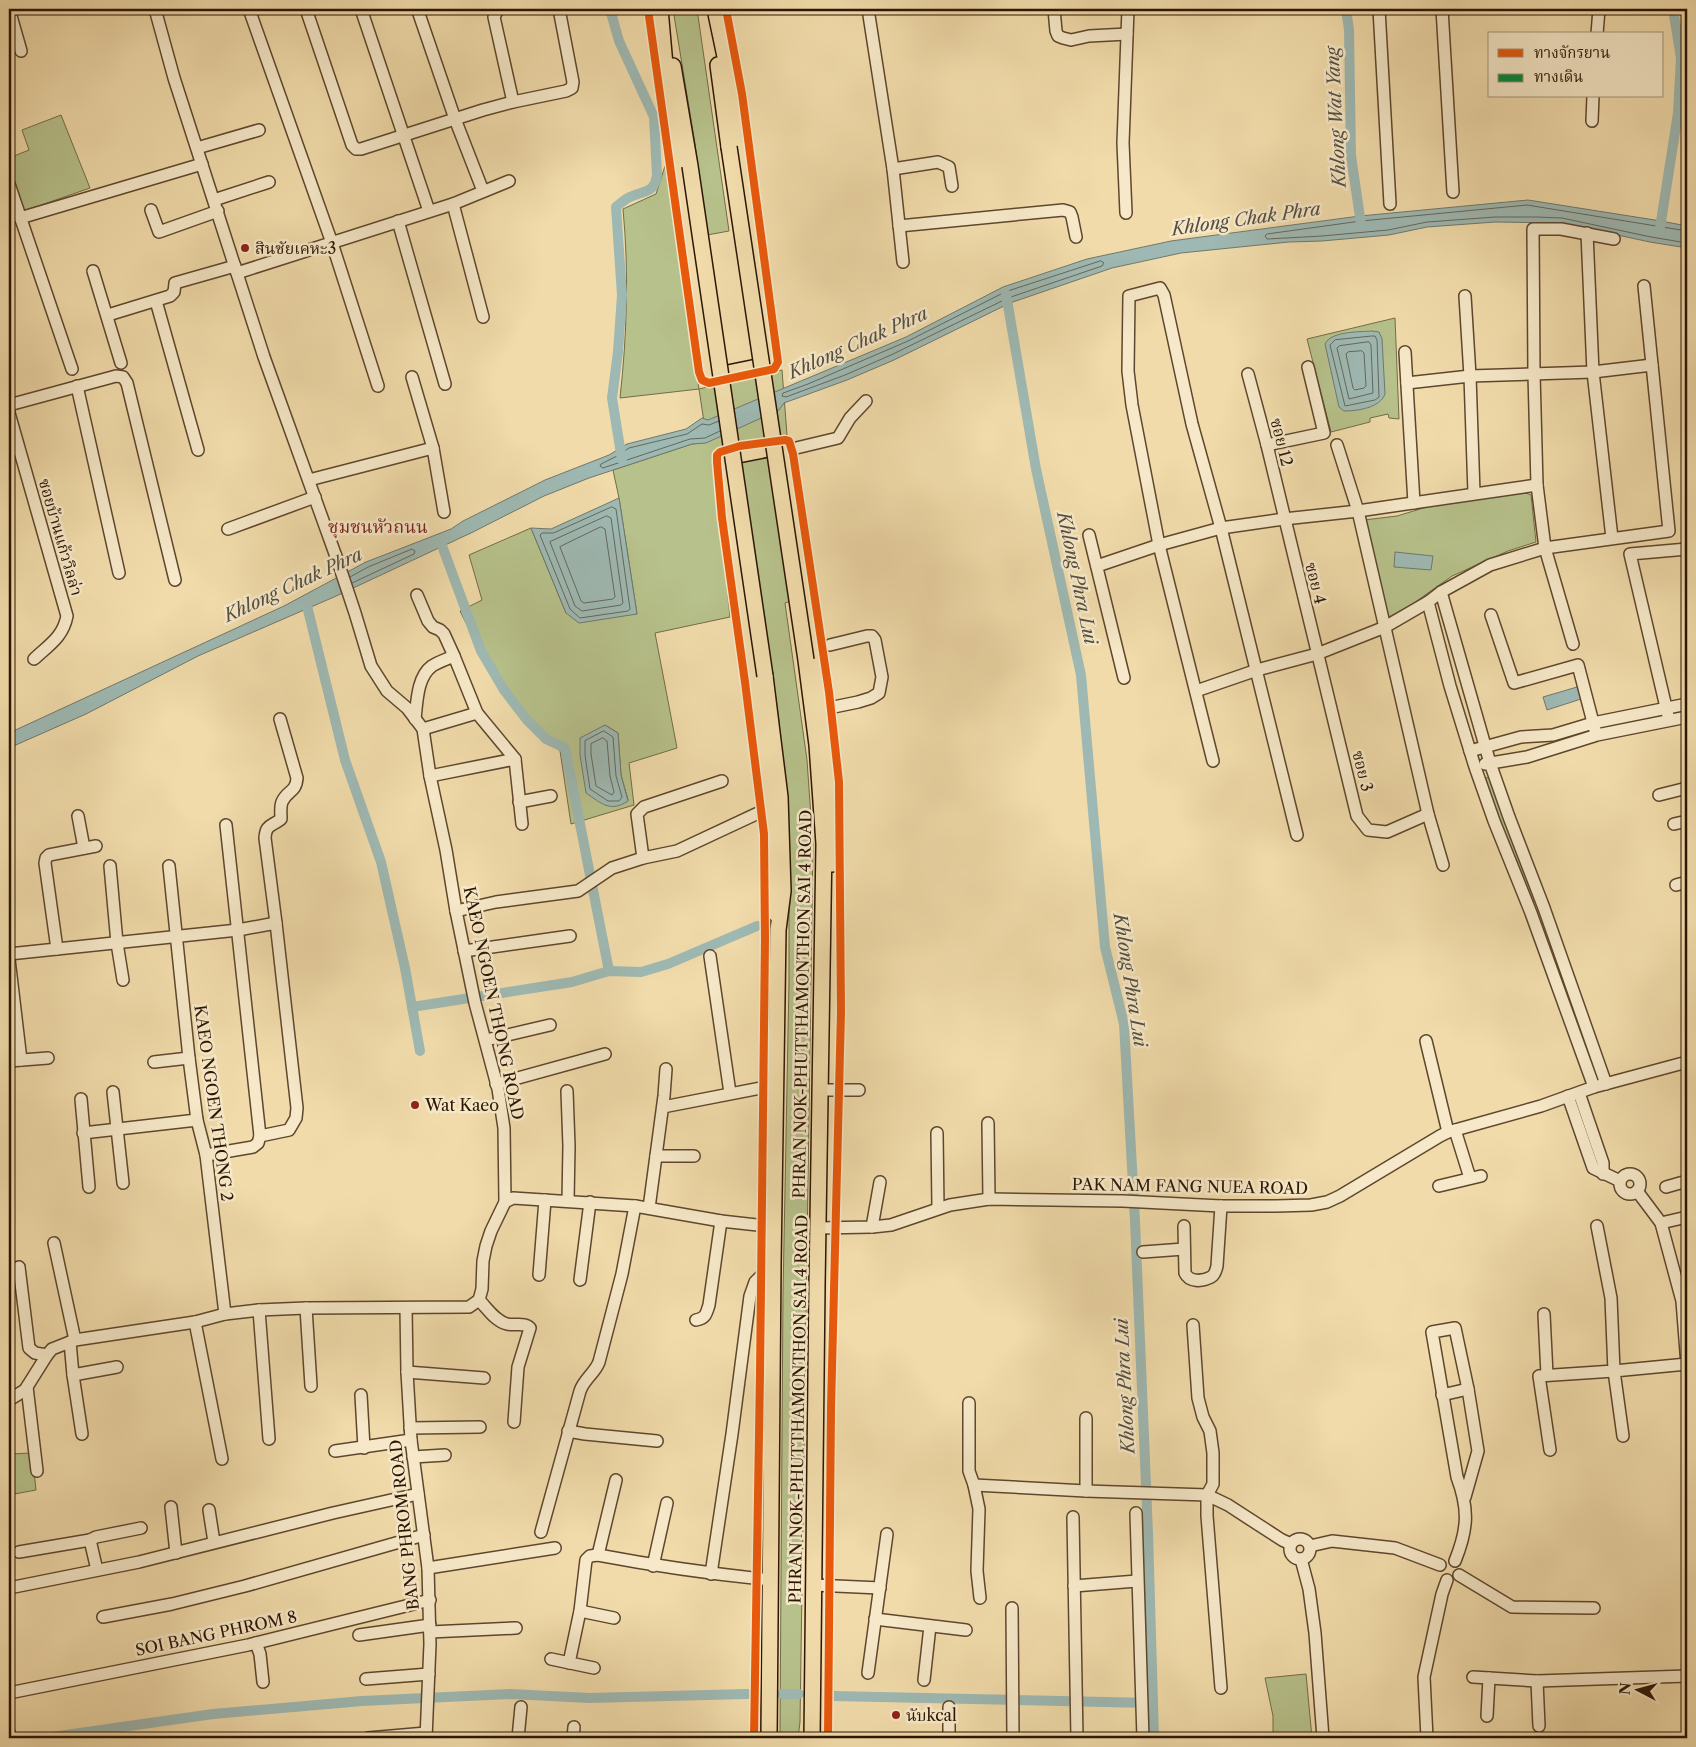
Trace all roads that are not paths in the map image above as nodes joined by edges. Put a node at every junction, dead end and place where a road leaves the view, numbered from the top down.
1 (9, 9) edge
2 (155, 9) edge
3 (250, 9) edge
4 (306, 9) edge
5 (361, 9) edge
6 (498, 9) edge
7 (559, 9) edge
8 (662, 9) edge
9 (710, 9) edge
10 (715, 9) edge
11 (868, 9) edge
12 (1054, 9) edge
13 (1128, 9) edge
14 (1379, 9) edge
15 (1442, 9) edge
16 (1599, 9) edge
17 (418, 11) dead end
18 (1598, 32) edge
19 (1127, 34) junction
20 (21, 51) dead end
21 (1594, 98) edge
22 (513, 102) junction
23 (455, 119) junction
24 (1592, 121) dead end
25 (259, 130) dead end
26 (403, 137) junction
27 (197, 148) junction
28 (202, 164) junction
29 (893, 169) junction
30 (508, 181) dead end
31 (269, 182) dead end
32 (9, 184) edge
33 (952, 186) dead end
34 (483, 191) junction
35 (1453, 192) dead end
36 (214, 200) junction
37 (453, 204) junction
38 (1390, 204) dead end
39 (151, 210) dead end
40 (218, 211) junction
41 (429, 211) junction
42 (1126, 213) dead end
43 (20, 218) junction
44 (398, 221) junction
45 (899, 226) junction
46 (1587, 233) junction
47 (1076, 237) dead end
48 (1614, 239) dead end
49 (332, 243) junction
50 (903, 262) dead end
51 (236, 269) junction
52 (93, 270) dead end
53 (1644, 286) dead end
54 (1465, 296) dead end
55 (156, 301) junction
56 (108, 314) junction
57 (483, 317) dead end
58 (1405, 352) dead end
59 (121, 363) dead end
60 (1652, 365) junction
61 (1308, 367) dead end
62 (72, 369) dead end
63 (1593, 372) junction
64 (1248, 374) dead end
65 (1534, 374) junction
66 (1470, 376) junction
67 (412, 378) dead end
68 (1407, 383) junction
69 (445, 384) dead end
70 (77, 386) junction
71 (378, 386) dead end
72 (866, 401) dead end
73 (9, 406) edge
74 (9, 413) edge
75 (1267, 445) junction
76 (1337, 445) dead end
77 (433, 448) junction
78 (784, 449) junction
79 (198, 450) dead end
80 (308, 480) junction
81 (1537, 485) junction
82 (1474, 494) junction
83 (315, 498) junction
84 (1414, 503) junction
85 (1358, 511) junction
86 (444, 512) dead end
87 (1284, 519) junction
88 (1221, 528) junction
89 (228, 529) dead end
90 (1088, 535) dead end
91 (1612, 538) junction
92 (1159, 545) junction
93 (1545, 548) junction
94 (1687, 549) edge
95 (1096, 566) junction
96 (119, 573) dead end
97 (175, 580) dead end
98 (1441, 592) junction
99 (417, 594) dead end
100 (1428, 602) junction
101 (1491, 615) dead end
102 (1385, 627) junction
103 (1573, 644) dead end
104 (830, 645) dead end
105 (1317, 654) junction
106 (454, 656) junction
107 (34, 659) dead end
108 (1257, 670) junction
109 (1124, 678) dead end
110 (1196, 691) junction
111 (1687, 704) edge
112 (1667, 707) junction
113 (824, 709) junction
114 (478, 713) junction
115 (1687, 717) edge
116 (415, 718) junction
117 (280, 719) dead end
118 (1669, 720) junction
119 (1593, 723) junction
120 (423, 729) junction
121 (1553, 735) junction
122 (1597, 735) junction
123 (1486, 747) junction
124 (1556, 747) junction
125 (1470, 751) junction
126 (515, 759) junction
127 (1213, 761) dead end
128 (1490, 763) junction
129 (1475, 766) junction
130 (430, 776) junction
131 (722, 781) dead end
132 (1687, 788) edge
133 (1659, 795) dead end
134 (551, 796) dead end
135 (519, 802) junction
136 (769, 808) junction
137 (1428, 814) junction
138 (78, 816) dead end
139 (1687, 821) edge
140 (522, 824) dead end
141 (1674, 824) dead end
142 (226, 826) dead end
143 (1298, 835) dead end
144 (643, 858) junction
145 (1444, 865) dead end
146 (110, 866) dead end
147 (169, 866) dead end
148 (824, 896) junction
149 (1544, 908) junction
150 (456, 911) junction
151 (1532, 913) junction
152 (276, 923) junction
153 (238, 930) junction
154 (778, 930) junction
155 (570, 936) dead end
156 (176, 937) junction
157 (117, 943) junction
158 (57, 950) junction
159 (464, 951) junction
160 (9, 954) edge
161 (710, 956) dead end
162 (9, 959) edge
163 (123, 980) dead end
164 (550, 1025) dead end
165 (486, 1040) junction
166 (1426, 1041) dead end
167 (605, 1054) dead end
168 (48, 1058) dead end
169 (189, 1058) junction
170 (15, 1061) edge
171 (154, 1062) dead end
172 (1687, 1062) edge
173 (666, 1069) dead end
174 (496, 1084) junction
175 (1606, 1084) junction
176 (776, 1085) junction
177 (1594, 1087) junction
178 (567, 1090) dead end
179 (821, 1090) junction
180 (859, 1090) dead end
181 (114, 1092) dead end
182 (730, 1093) junction
183 (1574, 1094) junction
184 (81, 1099) dead end
185 (663, 1107) junction
186 (197, 1120) junction
187 (988, 1123) dead end
188 (117, 1129) junction
189 (1452, 1131) junction
190 (83, 1133) junction
191 (937, 1133) dead end
192 (260, 1136) junction
193 (206, 1155) junction
194 (656, 1156) junction
195 (694, 1156) dead end
196 (1687, 1181) edge
197 (880, 1182) dead end
198 (123, 1183) dead end
199 (1439, 1186) dead end
200 (1666, 1187) dead end
201 (88, 1188) dead end
202 (989, 1199) junction
203 (545, 1200) junction
204 (568, 1201) junction
205 (505, 1202) junction
206 (590, 1202) junction
207 (635, 1206) junction
208 (1220, 1206) junction
209 (649, 1208) junction
210 (938, 1208) junction
211 (1687, 1217) edge
212 (721, 1220) junction
213 (1661, 1223) junction
214 (1184, 1226) dead end
215 (1597, 1226) dead end
216 (775, 1227) junction
217 (872, 1227) junction
218 (818, 1228) junction
219 (54, 1243) dead end
220 (1184, 1249) junction
221 (1143, 1252) dead end
222 (773, 1264) junction
223 (19, 1267) dead end
224 (539, 1274) dead end
225 (580, 1280) dead end
226 (479, 1300) junction
227 (306, 1308) junction
228 (406, 1308) junction
229 (259, 1310) junction
230 (225, 1314) junction
231 (1544, 1314) dead end
232 (696, 1320) dead end
233 (194, 1322) junction
234 (1193, 1325) dead end
235 (72, 1341) junction
236 (47, 1355) junction
237 (1687, 1364) edge
238 (117, 1367) dead end
239 (1614, 1371) junction
240 (407, 1372) junction
241 (73, 1375) junction
242 (1547, 1375) junction
243 (484, 1378) dead end
244 (311, 1386) dead end
245 (27, 1387) junction
246 (1468, 1389) junction
247 (361, 1395) dead end
248 (1442, 1395) junction
249 (9, 1400) edge
250 (970, 1404) dead end
251 (1086, 1418) dead end
252 (514, 1422) dead end
253 (480, 1427) dead end
254 (410, 1428) junction
255 (568, 1431) junction
256 (82, 1434) dead end
257 (1623, 1436) dead end
258 (270, 1438) dead end
259 (411, 1440) junction
260 (657, 1441) dead end
261 (364, 1448) junction
262 (1550, 1450) dead end
263 (335, 1451) dead end
264 (445, 1455) dead end
265 (413, 1457) junction
266 (222, 1459) dead end
267 (37, 1471) dead end
268 (616, 1480) dead end
269 (974, 1485) junction
270 (1086, 1491) junction
271 (418, 1494) junction
272 (1207, 1495) junction
273 (1465, 1497) junction
274 (668, 1503) dead end
275 (171, 1507) dead end
276 (209, 1510) dead end
277 (1136, 1513) dead end
278 (1073, 1517) dead end
279 (141, 1528) dead end
280 (541, 1532) dead end
281 (887, 1534) dead end
282 (424, 1535) junction
283 (90, 1540) junction
284 (214, 1542) junction
285 (1291, 1544) junction
286 (1310, 1546) junction
287 (555, 1548) dead end
288 (19, 1552) dead end
289 (176, 1553) junction
290 (598, 1555) junction
291 (1301, 1559) junction
292 (1455, 1561) junction
293 (1440, 1565) junction
294 (653, 1566) junction
295 (428, 1568) junction
296 (96, 1570) junction
297 (711, 1574) junction
298 (1459, 1575) junction
299 (771, 1580) junction
300 (1447, 1580) junction
301 (1137, 1581) junction
302 (814, 1585) junction
303 (1074, 1586) junction
304 (9, 1588) edge
305 (880, 1588) junction
306 (980, 1598) dead end
307 (430, 1600) junction
308 (1012, 1608) dead end
309 (1594, 1608) dead end
310 (580, 1611) junction
311 (103, 1616) dead end
312 (614, 1618) dead end
313 (875, 1619) junction
314 (930, 1626) junction
315 (516, 1628) dead end
316 (430, 1629) junction
317 (966, 1630) dead end
318 (359, 1635) dead end
319 (256, 1643) junction
320 (551, 1659) dead end
321 (569, 1663) junction
322 (594, 1668) dead end
323 (429, 1674) junction
324 (868, 1674) dead end
325 (1687, 1676) edge
326 (1473, 1677) dead end
327 (1489, 1678) junction
328 (366, 1679) dead end
329 (924, 1680) dead end
330 (1538, 1681) junction
331 (263, 1682) dead end
332 (1221, 1688) dead end
333 (9, 1693) edge
334 (813, 1705) junction
335 (521, 1707) dead end
336 (948, 1707) dead end
337 (769, 1716) junction
338 (1487, 1716) dead end
339 (1539, 1726) dead end
340 (426, 1735) edge
341 (368, 1738) edge
342 (518, 1738) edge
343 (769, 1738) edge
344 (776, 1738) edge
345 (801, 1738) edge
346 (812, 1738) edge
347 (950, 1738) edge
348 (1013, 1738) edge
349 (1077, 1738) edge
350 (1143, 1738) edge
351 (1322, 1738) edge
352 (1426, 1738) edge

1 - 20 street
2 - 27 street, KAEO NGOEN THONG ROAD
3 - 49 street
4 - 26 street
5 - 26 street
6 - 22 street
7 - 22 street
8 - 10 main road
8 - 154 main road, PHRAN NOK-PHUTTHAMONTHON SAI 4 ROAD, bridge
9 - 148 main road, PHRAN NOK-PHUTTHAMONTHON SAI 4 ROAD, bridge
11 - 29 street
12 - 19 street
13 - 19 street
14 - 38 street
15 - 35 street
16 - 18 street
17 - 23 street
19 - 42 street
21 - 24 street
22 - 23 street
23 - 26 street
23 - 34 street
25 - 27 street
26 - 41 street
27 - 28 street, KAEO NGOEN THONG ROAD
28 - 36 street, KAEO NGOEN THONG ROAD
28 - 43 street
29 - 33 street
29 - 45 street
30 - 34 street
31 - 36 street
32 - 43 street
34 - 37 street
36 - 40 street, KAEO NGOEN THONG ROAD
37 - 41 street
37 - 57 street
39 - 40 street
40 - 51 street, KAEO NGOEN THONG ROAD
41 - 44 street
43 - 62 street
44 - 49 street
44 - 69 street
45 - 47 street
45 - 50 street
46 - 48 street
46 - 63 street
46 - 65 street
49 - 51 street
49 - 71 street
51 - 55 street
51 - 80 street, KAEO NGOEN THONG ROAD
52 - 56 street
53 - 60 street
54 - 66 street
55 - 56 street
55 - 79 street
56 - 59 street
58 - 68 street
60 - 63 street
60 - 91 street
61 - 75 street
63 - 65 street
63 - 91 street
64 - 75 street, ซอย 12
65 - 66 street
65 - 81 street
66 - 68 street
66 - 82 street
67 - 77 street
68 - 84 street
70 - 73 street
70 - 96 street
70 - 97 street
72 - 78 street
74 - 107 street, ซอยบ้านแก้ววิลล่า
75 - 87 street, ซอย 12
76 - 85 street
77 - 80 street
77 - 86 street
78 - 113 main road
78 - 136 main road
80 - 83 street, KAEO NGOEN THONG ROAD
81 - 82 street
81 - 93 street
82 - 84 street
83 - 89 street
83 - 116 street, KAEO NGOEN THONG ROAD
84 - 85 street
85 - 87 street
85 - 102 street
87 - 88 street
87 - 105 street, ซอย 4
88 - 92 street
88 - 92 street
88 - 108 street
90 - 95 street
91 - 93 street
92 - 95 street
92 - 110 street
93 - 98 street
93 - 103 street
94 - 112 street
95 - 109 street
98 - 100 street
98 - 123 street
99 - 106 street
100 - 102 street
100 - 125 street
101 - 119 street
102 - 105 street
102 - 137 street
104 - 113 street
105 - 108 street
105 - 137 street, ซอย 3
106 - 114 street
106 - 116 street
108 - 110 street
108 - 143 street
110 - 127 street
111 - 112 street
112 - 118 street
112 - 119 street
113 - 148 main road
114 - 120 street
114 - 126 street
115 - 118 street
116 - 120 street, KAEO NGOEN THONG ROAD
117 - 152 street
118 - 122 street
119 - 121 street
119 - 122 street
120 - 130 street, KAEO NGOEN THONG ROAD
121 - 123 street
121 - 124 street
122 - 124 street
123 - 125 street
123 - 128 street
124 - 128 street
125 - 129 street
126 - 130 street
126 - 135 street
128 - 129 street
128 - 149 street
129 - 151 street
130 - 150 street, KAEO NGOEN THONG ROAD
131 - 144 street
132 - 133 street
134 - 135 street
135 - 140 street
136 - 144 street
136 - 154 main road
137 - 145 street
138 - 158 street
139 - 141 street
142 - 153 street
144 - 150 street
146 - 157 street
147 - 156 street, KAEO NGOEN THONG 2
148 - 179 main road, PHRAN NOK-PHUTTHAMONTHON SAI 4 ROAD
149 - 151 street
149 - 175 street
150 - 159 street, KAEO NGOEN THONG ROAD
151 - 177 street
152 - 153 street
152 - 192 street
153 - 156 street
153 - 192 street
154 - 176 main road, PHRAN NOK-PHUTTHAMONTHON SAI 4 ROAD
155 - 159 street
156 - 157 street
156 - 169 street, KAEO NGOEN THONG 2
157 - 158 street
157 - 163 street
158 - 160 street
159 - 165 street, KAEO NGOEN THONG ROAD
161 - 182 street
162 - 170 street
164 - 165 street
165 - 174 street, KAEO NGOEN THONG ROAD
166 - 189 street
167 - 174 street
168 - 170 street
169 - 171 street
169 - 186 street, KAEO NGOEN THONG 2
172 - 175 street, PAK NAM FANG NUEA ROAD
173 - 185 street
174 - 205 street, KAEO NGOEN THONG ROAD
175 - 177 street, PAK NAM FANG NUEA ROAD
176 - 182 street
176 - 216 main road, PHRAN NOK-PHUTTHAMONTHON SAI 4 ROAD
177 - 183 street, PAK NAM FANG NUEA ROAD
178 - 204 street
179 - 180 street
179 - 218 main road, PHRAN NOK-PHUTTHAMONTHON SAI 4 ROAD
181 - 188 street
182 - 185 street
183 - 189 street, PAK NAM FANG NUEA ROAD
183 - 213 street
184 - 190 street
185 - 194 street
186 - 188 street
186 - 193 street, KAEO NGOEN THONG 2
187 - 202 street
188 - 190 street
188 - 198 street
189 - 199 street
189 - 208 street, PAK NAM FANG NUEA ROAD
190 - 201 street
191 - 210 street
192 - 193 street
193 - 230 street, KAEO NGOEN THONG 2
194 - 195 street
194 - 209 street
196 - 200 street
197 - 217 street
202 - 208 street, PAK NAM FANG NUEA ROAD
202 - 210 street, PAK NAM FANG NUEA ROAD
203 - 204 street
203 - 205 street
203 - 224 street
204 - 206 street
205 - 226 street, KAEO NGOEN THONG ROAD
206 - 207 street
206 - 225 street
207 - 209 street
207 - 255 street
208 - 220 street
209 - 212 street
210 - 217 street, PAK NAM FANG NUEA ROAD
211 - 213 street
212 - 216 street
212 - 232 street
213 - 237 street
214 - 220 street
215 - 239 street
216 - 222 main road, PHRAN NOK-PHUTTHAMONTHON SAI 4 ROAD
217 - 218 street, PAK NAM FANG NUEA ROAD
218 - 302 main road, PHRAN NOK-PHUTTHAMONTHON SAI 4 ROAD
219 - 235 street
220 - 221 street
222 - 297 street
222 - 299 main road, PHRAN NOK-PHUTTHAMONTHON SAI 4 ROAD
223 - 236 street
226 - 228 street
226 - 252 street
227 - 228 street
227 - 229 street
227 - 244 street
228 - 240 street, BANG PHROM ROAD
229 - 230 street
229 - 258 street
230 - 233 street
231 - 242 street
233 - 235 street
233 - 266 street
234 - 272 street
235 - 236 street
235 - 241 street
236 - 245 street
237 - 239 street
238 - 241 street
239 - 242 street
239 - 257 street
240 - 243 street
240 - 254 street, BANG PHROM ROAD
241 - 256 street
242 - 262 street
245 - 249 street
245 - 267 street
246 - 248 street
246 - 248 street
246 - 273 street
247 - 261 street
248 - 273 street
250 - 269 street
251 - 270 street
253 - 254 street
254 - 259 street, BANG PHROM ROAD
255 - 260 street
255 - 280 street
259 - 261 street
259 - 265 street, BANG PHROM ROAD
261 - 263 street
264 - 265 street
265 - 271 street, BANG PHROM ROAD
268 - 290 street
269 - 270 street
269 - 306 street
270 - 272 street
271 - 282 street, BANG PHROM ROAD
271 - 284 street
272 - 285 street
272 - 332 street
273 - 292 street
274 - 294 street
275 - 289 street
276 - 284 street
277 - 301 street
278 - 303 street
279 - 283 street
281 - 305 street
282 - 295 street, BANG PHROM ROAD
282 - 311 street
283 - 288 street
283 - 296 street
284 - 289 street
285 - 286 street
285 - 291 street
286 - 291 street
286 - 293 street
287 - 295 street
289 - 296 street
290 - 294 street
290 - 310 street
291 - 351 street
292 - 293 street
292 - 298 street
293 - 300 street
294 - 297 street
295 - 307 street, BANG PHROM ROAD
296 - 304 street
297 - 299 street
298 - 300 street
298 - 309 street
299 - 337 main road, PHRAN NOK-PHUTTHAMONTHON SAI 4 ROAD
300 - 352 street
301 - 303 street
301 - 350 street
302 - 305 street
302 - 334 main road, PHRAN NOK-PHUTTHAMONTHON SAI 4 ROAD
303 - 349 street
305 - 313 street
307 - 316 street, BANG PHROM ROAD
307 - 319 street, SOI BANG PHROM 8
308 - 348 street
310 - 312 street
310 - 321 street
313 - 314 street
313 - 324 street
314 - 317 street
314 - 329 street
315 - 316 street
316 - 318 street
316 - 323 street, BANG PHROM ROAD
319 - 331 street
319 - 333 street, SOI BANG PHROM 8
320 - 321 street
321 - 322 street
323 - 328 street
323 - 340 street, BANG PHROM ROAD
325 - 330 street
326 - 327 street
327 - 330 street
327 - 338 street
330 - 339 street
334 - 345 main road
334 - 346 main road, PHRAN NOK-PHUTTHAMONTHON SAI 4 ROAD
335 - 342 street
336 - 347 street
337 - 343 main road, PHRAN NOK-PHUTTHAMONTHON SAI 4 ROAD
337 - 344 main road
340 - 341 street

